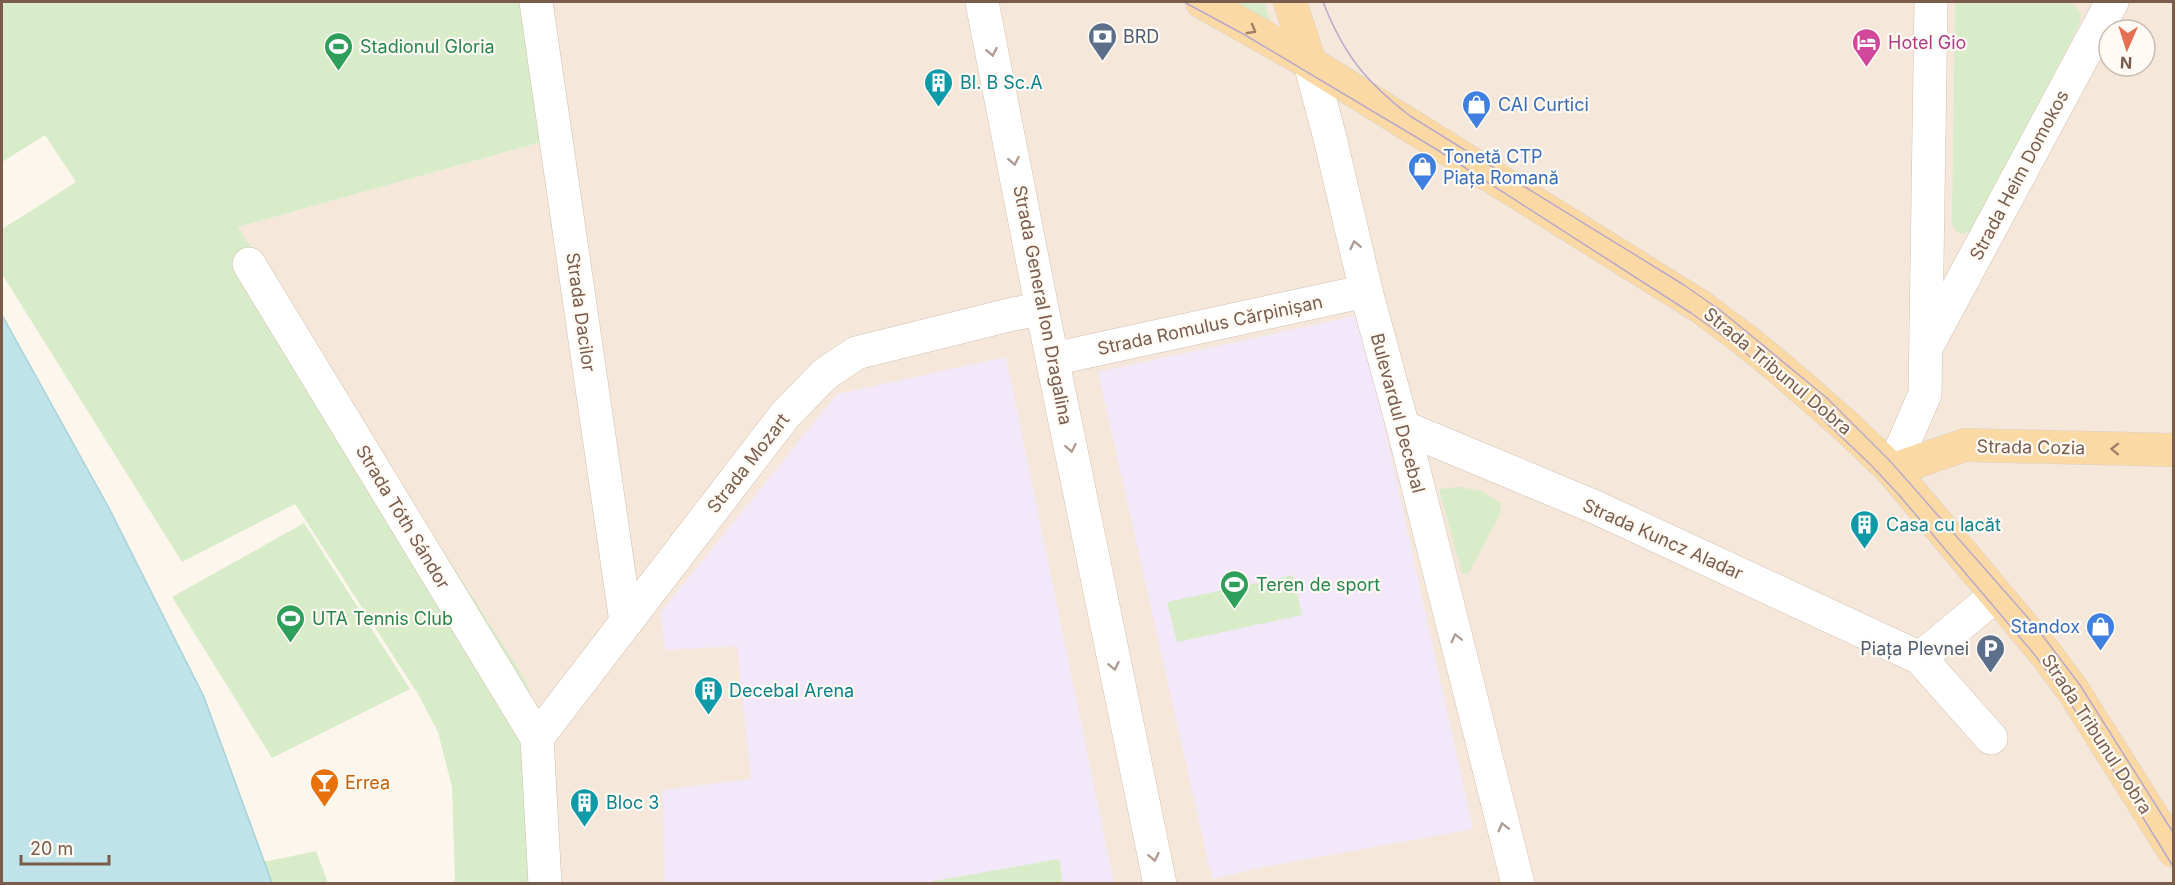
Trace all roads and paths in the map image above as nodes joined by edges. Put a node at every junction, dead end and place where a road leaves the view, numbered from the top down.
1 (536, 2) edge
2 (982, 2) edge
3 (1202, 2) edge
4 (1290, 2) edge
5 (1931, 2) edge
6 (2112, 2) edge
7 (1310, 63) junction
8 (249, 264) dead end
9 (1366, 291) junction
10 (1042, 309) junction
11 (1926, 348) junction
12 (1053, 359) junction
13 (1403, 427) junction
14 (2174, 450) edge
15 (1892, 470) junction
16 (1995, 596) junction
17 (626, 622) junction
18 (1920, 658) junction
19 (537, 738) junction
20 (1991, 738) dead end
21 (2174, 851) edge
22 (545, 884) edge
23 (1160, 884) edge
24 (1518, 884) edge

1 - 17 street, Strada Dacilor
2 -> 10 street, Strada General Ion Dragalina
3 -> 7 main road
4 - 7 main road
5 - 11 street, Strada Heim Domokos
6 - 11 street, Strada Heim Domokos
9 -> 7 street, Bulevardul Decebal
7 - 15 main road, Strada Tribunul Dobra
8 - 19 street, Strada Tóth Sándor
9 - 12 street, Strada Romulus Cărpinișan
9 - 13 street, Bulevardul Decebal
10 - 12 street, Strada General Ion Dragalina
10 - 17 street, Strada Mozart
11 - 15 street, Strada Heim Domokos
12 -> 23 street, Strada General Ion Dragalina
13 - 18 street, Strada Kuncz Aladar
24 -> 13 street, Bulevardul Decebal
14 -> 15 main road, Strada Cozia
15 - 16 main road, Strada Tribunul Dobra
16 - 18 street
16 - 21 main road, Strada Tribunul Dobra
17 - 19 street, Strada Mozart
18 - 20 street
19 - 22 street, Strada Tóth Sándor

